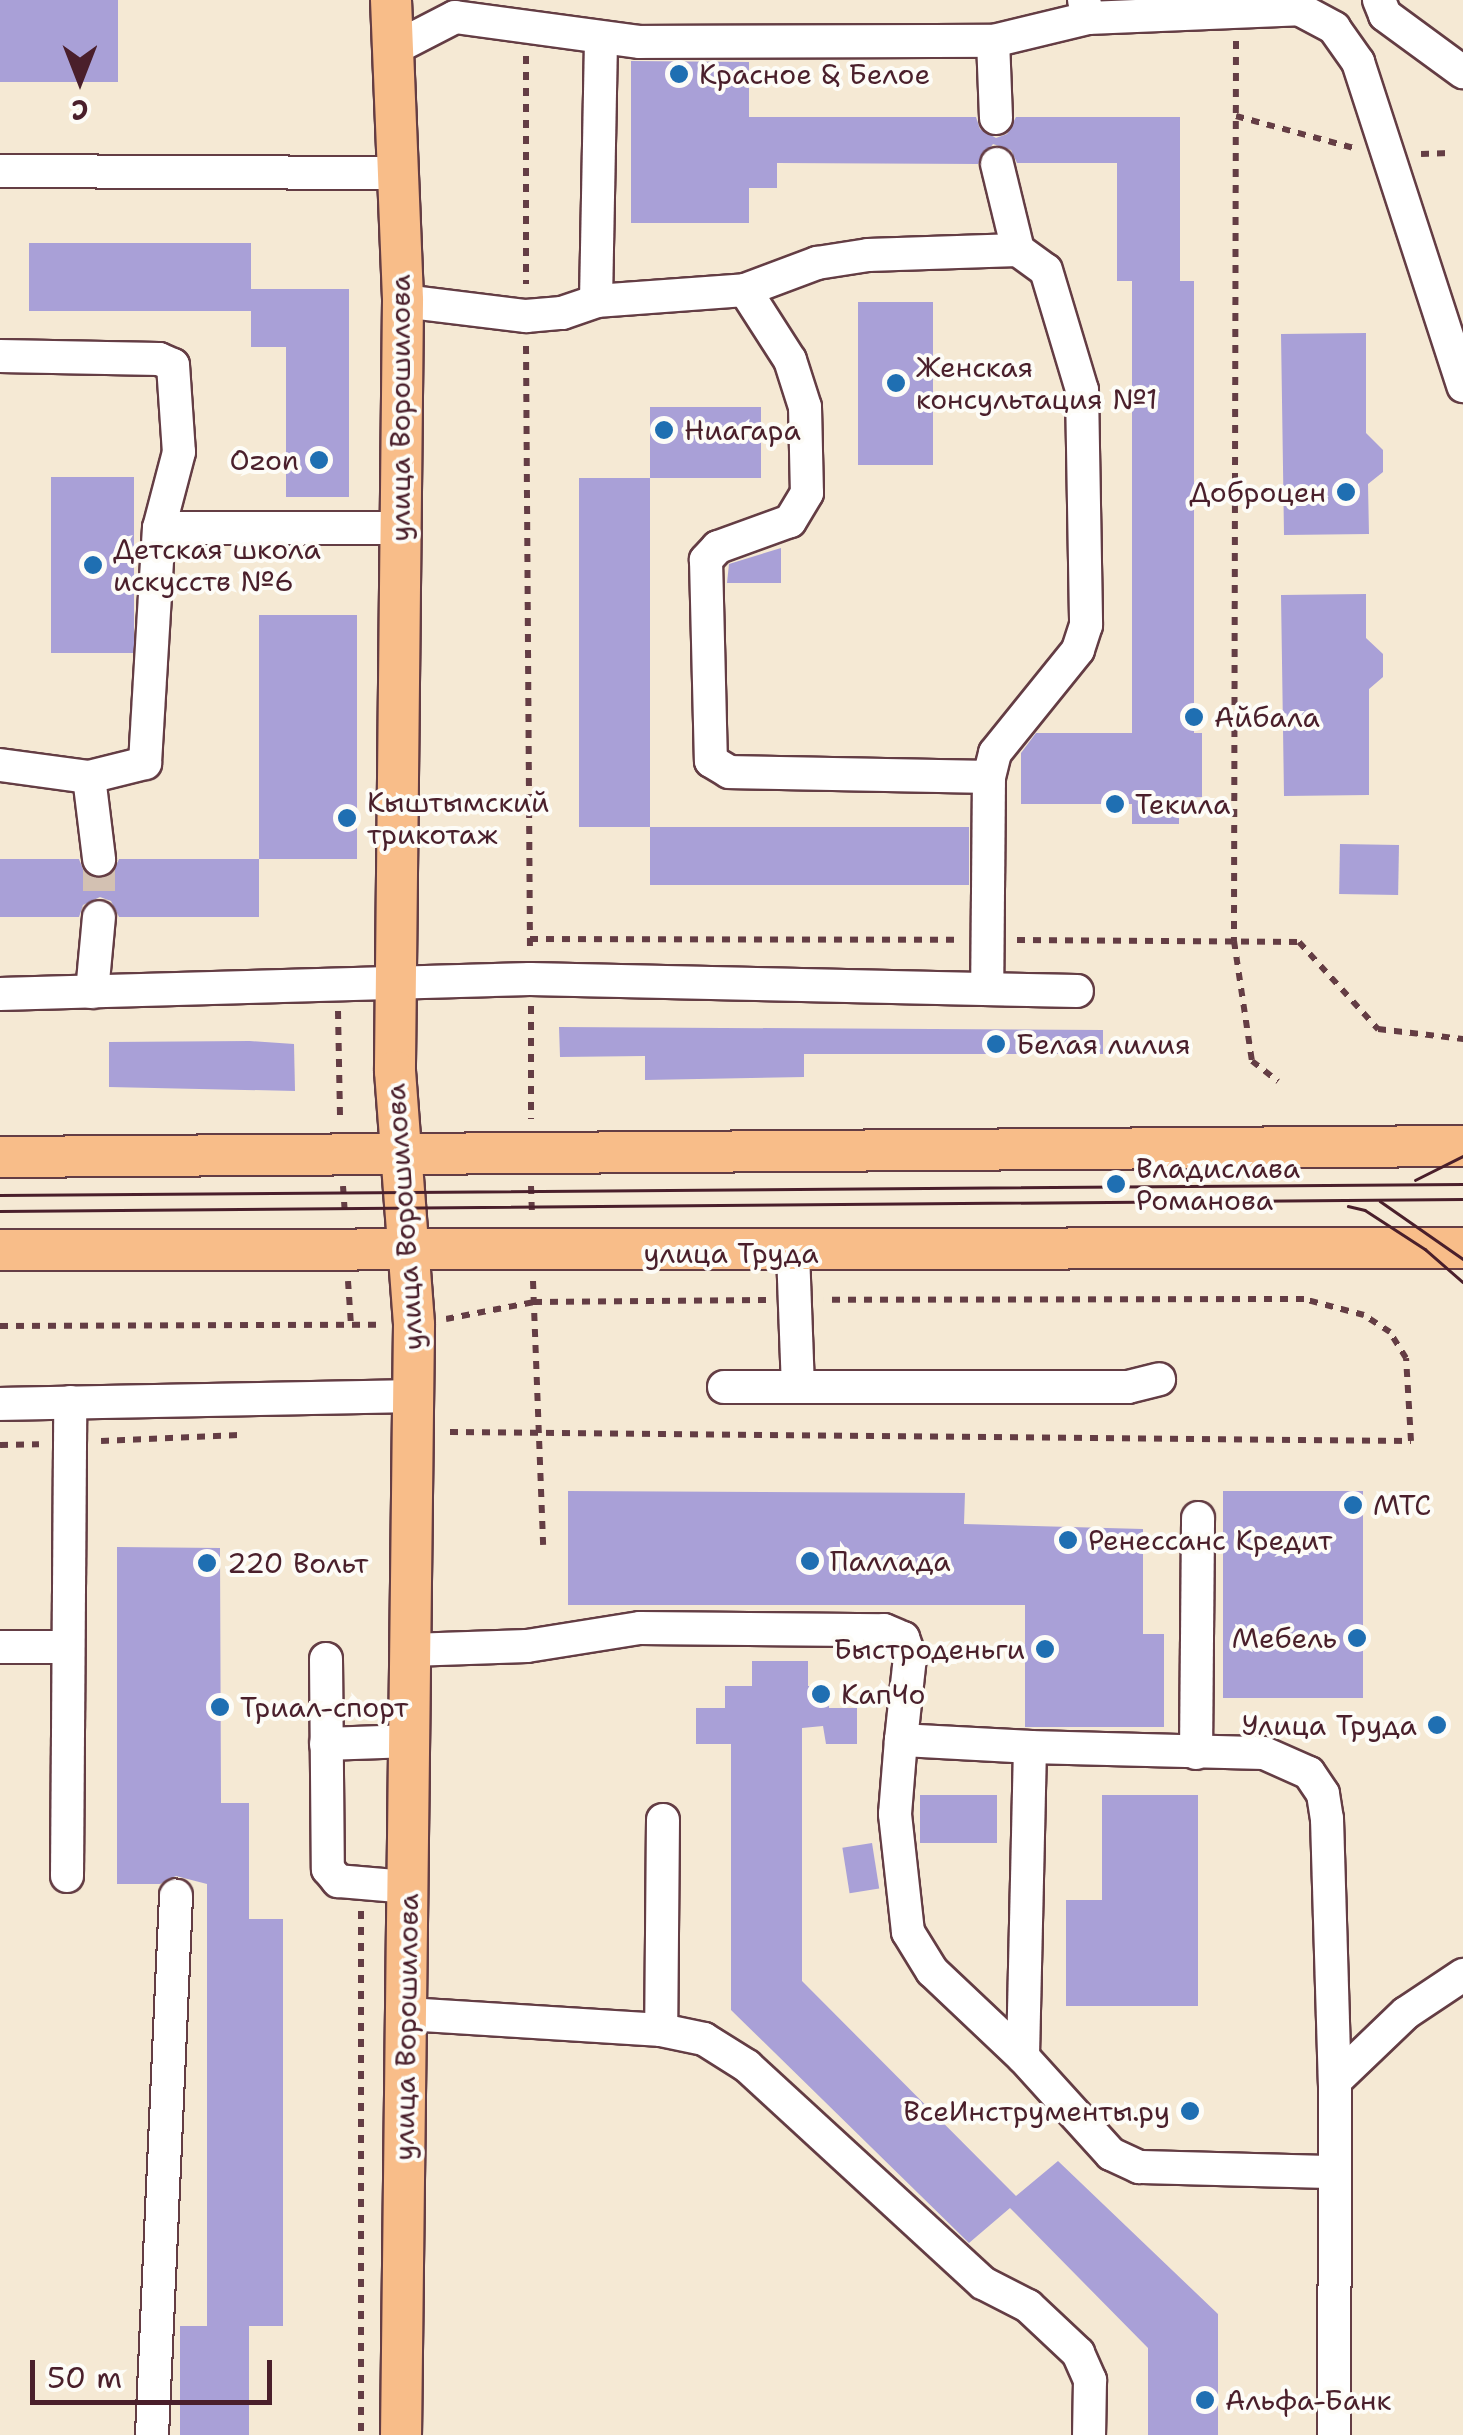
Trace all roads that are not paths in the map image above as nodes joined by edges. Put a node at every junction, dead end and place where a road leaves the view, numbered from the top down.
1 (391, 0) edge
2 (1379, 0) edge
3 (1299, 4) edge
4 (1086, 9) edge
5 (601, 39) junction
6 (993, 40) junction
7 (391, 50) junction
8 (1463, 72) edge
9 (996, 118) dead end
10 (997, 164) dead end
11 (0, 172) edge
12 (395, 173) junction
13 (1018, 250) junction
14 (745, 290) junction
15 (403, 300) junction
16 (596, 300) junction
17 (0, 356) edge
18 (1463, 386) edge
19 (159, 528) junction
20 (400, 528) junction
21 (0, 765) edge
22 (89, 777) junction
23 (989, 777) junction
24 (99, 859) tunnel mouth
25 (100, 917) tunnel mouth
26 (396, 979) junction
27 (987, 988) junction
28 (1077, 991) dead end
29 (92, 992) junction
30 (0, 994) edge
31 (1463, 1146) edge
32 (401, 1153) junction
33 (0, 1156) edge
34 (1463, 1248) edge
35 (0, 1250) edge
36 (793, 1252) junction
37 (409, 1254) junction
38 (1158, 1379) dead end
39 (798, 1386) junction
40 (724, 1387) dead end
41 (414, 1396) junction
42 (70, 1402) junction
43 (0, 1404) edge
44 (1198, 1518) dead end
45 (0, 1647) edge
46 (68, 1647) junction
47 (410, 1650) junction
48 (326, 1659) dead end
49 (901, 1740) junction
50 (410, 1742) junction
51 (326, 1744) junction
52 (1030, 1748) junction
53 (1196, 1754) junction
54 (662, 1820) dead end
55 (67, 1876) dead end
56 (408, 1887) junction
57 (176, 1896) dead end
58 (1463, 1975) edge
59 (406, 2014) junction
60 (661, 2030) junction
61 (1022, 2057) junction
62 (1334, 2080) junction
63 (1331, 2172) junction
64 (152, 2435) edge
65 (402, 2435) edge
66 (1088, 2435) edge
67 (1334, 2435) edge

1 - 7 main road, улица Ворошилова
2 - 8 street
3 - 4 street
3 - 18 street
4 - 6 street
5 - 6 street
5 - 7 street
5 - 16 street
6 - 9 street
7 - 12 main road, улица Ворошилова
10 - 13 street
11 - 12 street
12 - 15 main road, улица Ворошилова
13 - 14 street
13 - 23 street
14 - 16 street
14 - 23 street
15 - 16 street
15 - 20 main road, улица Ворошилова
17 - 19 street
19 - 20 street
19 - 22 street
20 - 26 main road, улица Ворошилова
21 - 22 street
22 - 24 street
23 - 27 street
25 - 29 street
26 - 27 street
26 - 29 street
26 - 32 main road, улица Ворошилова
27 - 28 street
29 - 30 street
31 - 32 main road
32 - 33 main road
32 - 37 main road, улица Ворошилова
34 - 36 main road, улица Труда
35 - 37 main road, улица Труда
36 - 37 main road, улица Труда
36 - 39 street
37 - 41 main road, улица Ворошилова
38 - 39 street
39 - 40 street
41 - 42 street
41 - 47 main road, улица Ворошилова
42 - 43 street
42 - 46 street
44 - 53 street
45 - 46 street
46 - 55 street
47 - 49 street
47 - 50 main road, улица Ворошилова
48 - 51 street
49 - 52 street
49 - 61 street
50 - 51 street
50 - 56 main road, улица Ворошилова
51 - 56 street
52 - 53 street
52 - 61 street
53 - 62 street
54 - 60 street
56 - 59 main road, улица Ворошилова
57 - 64 street
58 - 62 street
59 - 60 street
59 - 65 main road, улица Ворошилова
60 - 66 street
61 - 63 street
62 - 63 street
63 - 67 street

